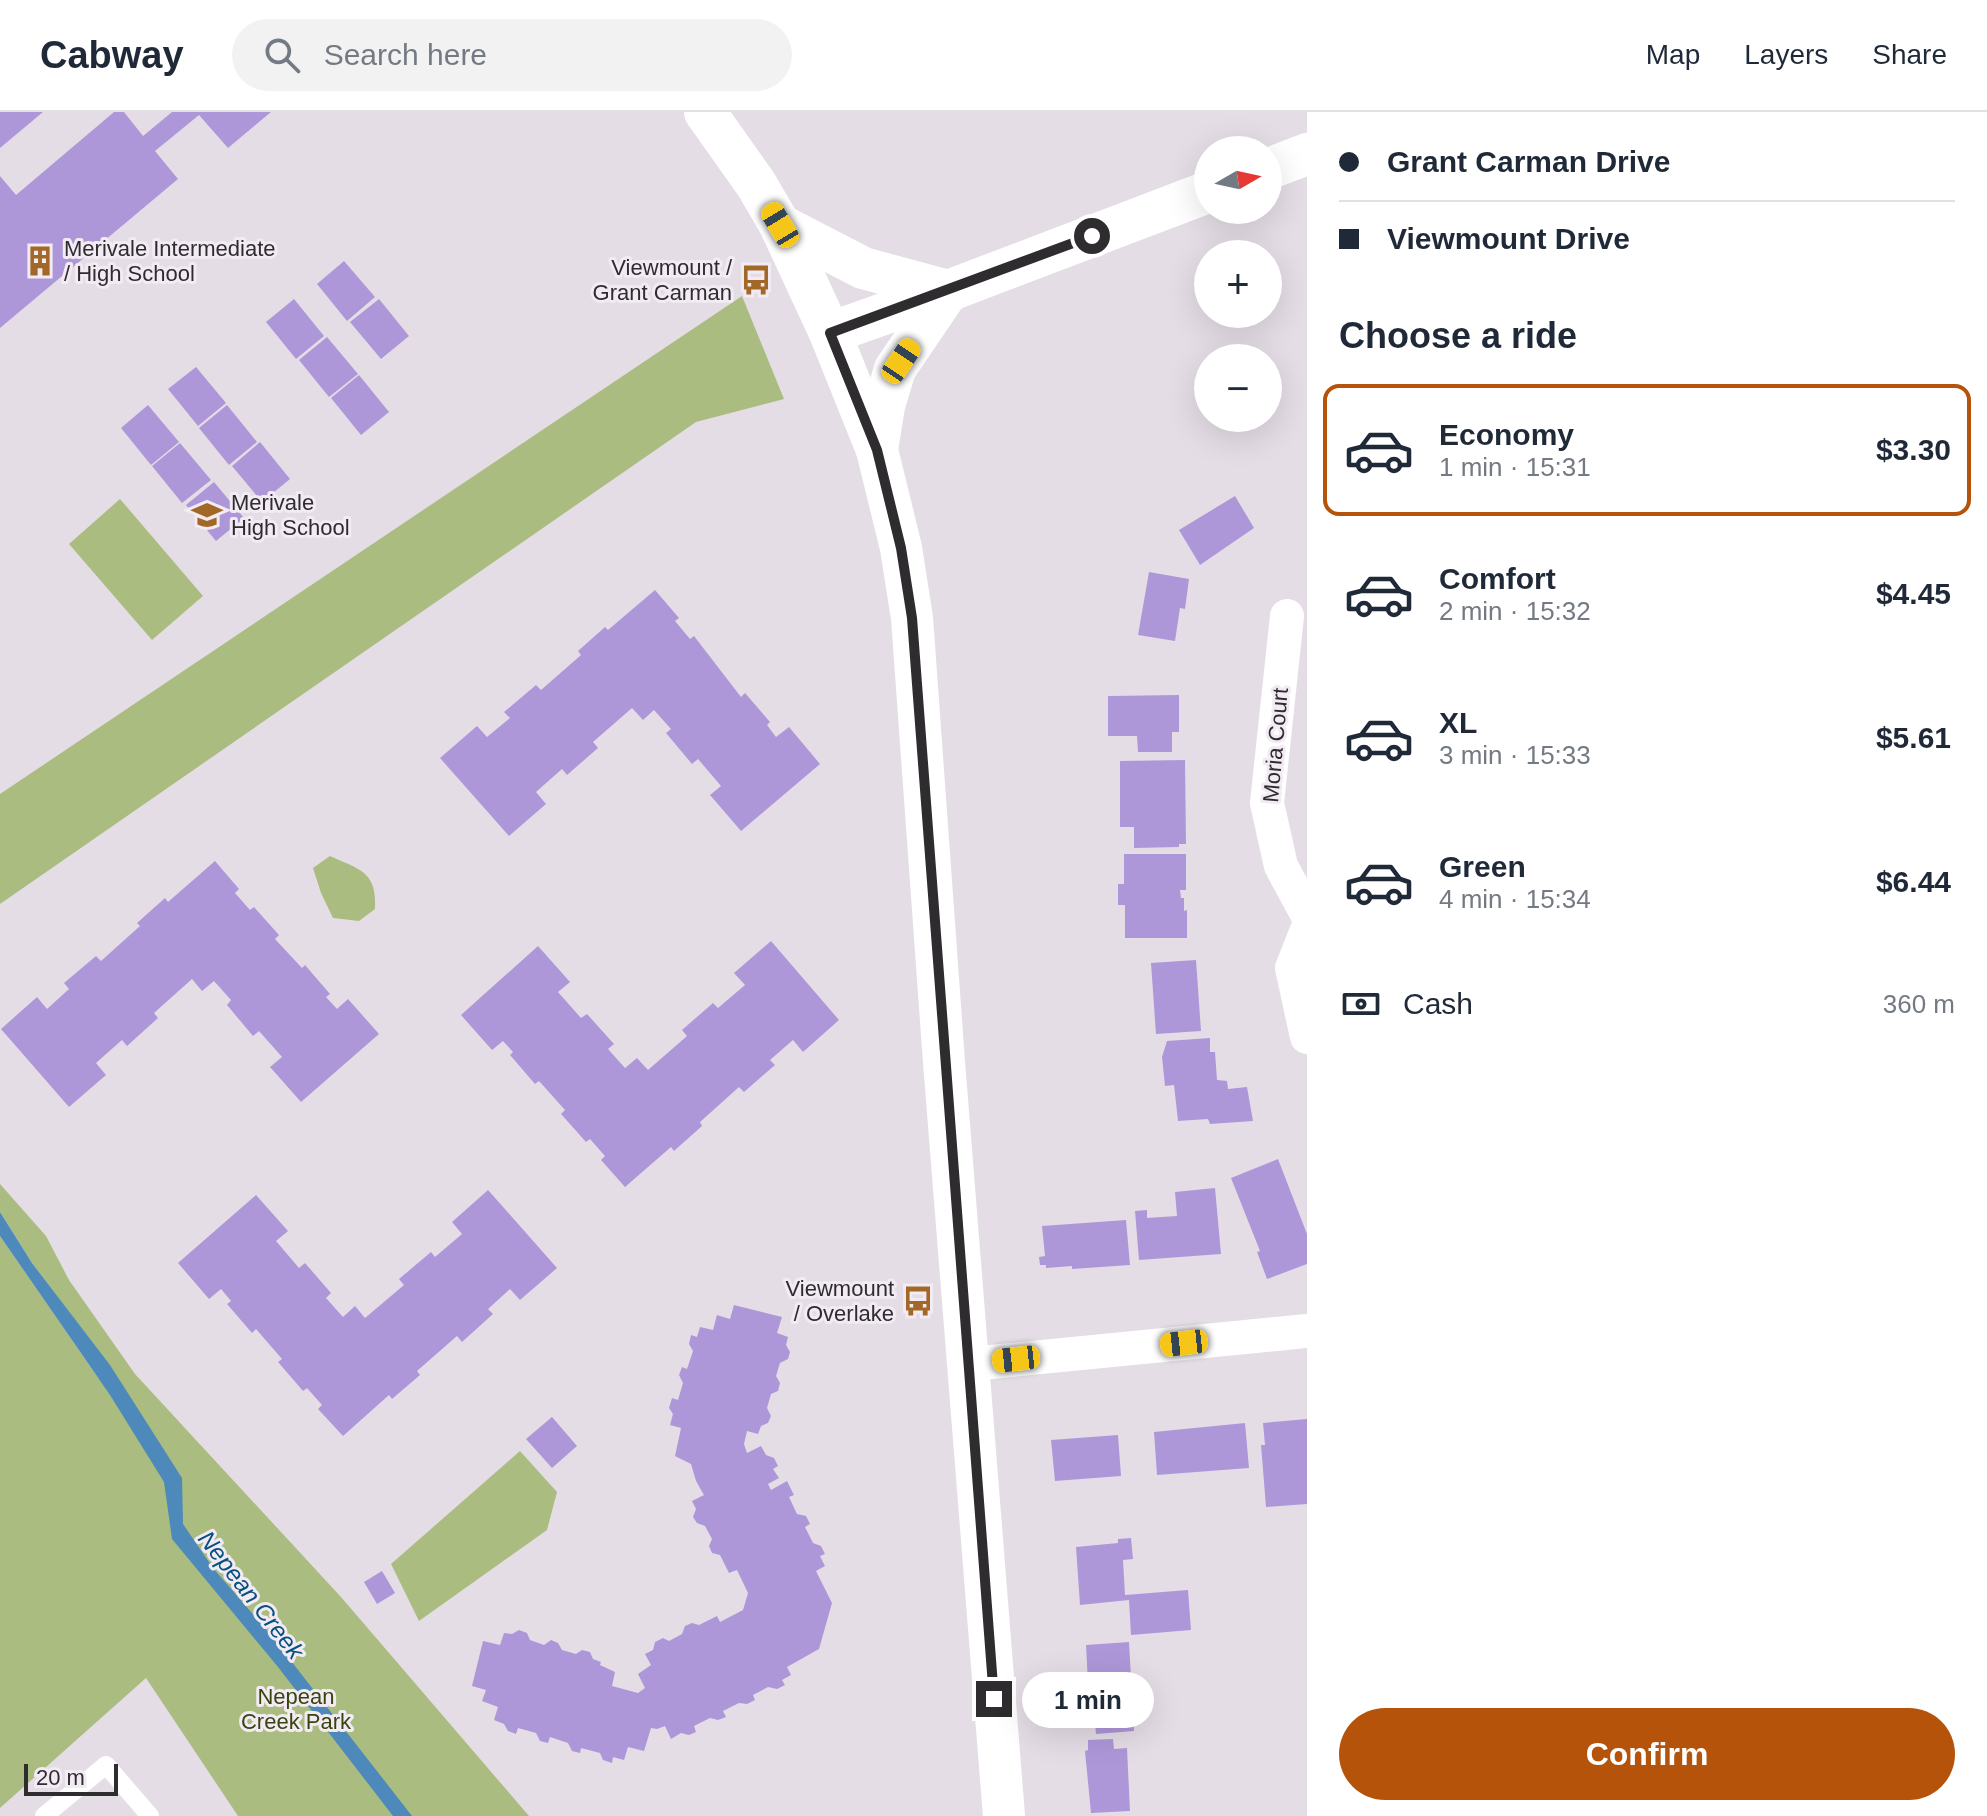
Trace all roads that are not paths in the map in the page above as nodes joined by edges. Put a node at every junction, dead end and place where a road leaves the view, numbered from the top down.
1 (705, 112) edge
2 (1307, 154) edge
3 (1282, 164) edge
4 (1194, 197) edge
5 (780, 225) junction
6 (948, 291) junction
7 (830, 333) junction
8 (877, 450) junction
9 (1287, 616) dead end
10 (1307, 914) edge
11 (1307, 930) edge
12 (1307, 1037) edge
13 (1307, 1331) edge
14 (970, 1364) junction
15 (44, 1816) edge
16 (150, 1816) edge
17 (1004, 1816) edge

1 - 5 street
2 - 3 street
4 - 6 street
5 - 6 street
5 - 7 street
6 - 7 street
6 - 8 street
7 - 8 street
8 - 14 street
9 - 10 street, Moria Court
11 - 12 street
13 - 14 street
14 - 17 street
15 - 16 lane

